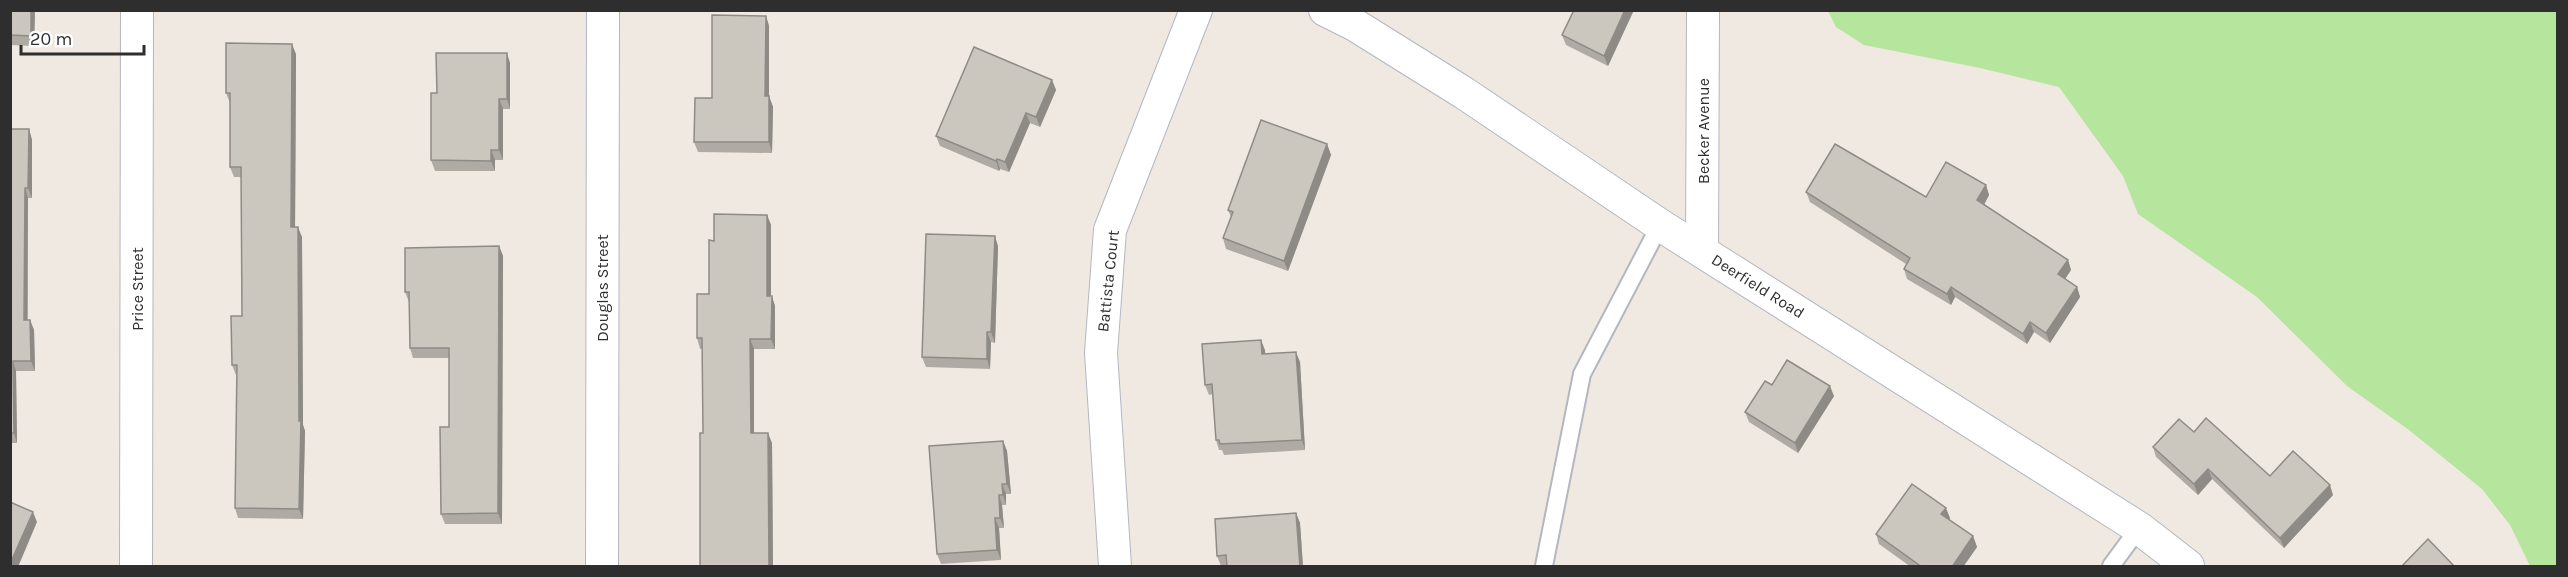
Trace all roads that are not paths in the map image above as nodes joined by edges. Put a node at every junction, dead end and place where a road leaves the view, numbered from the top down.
1 (137, 10) edge
2 (603, 10) edge
3 (1196, 10) edge
4 (1325, 10) edge
5 (1703, 10) edge
6 (1660, 225) junction
7 (1702, 251) junction
8 (2139, 528) junction
9 (136, 567) edge
10 (602, 567) edge
11 (1115, 567) edge
12 (1544, 567) edge
13 (2111, 567) edge
14 (2188, 567) edge

1 - 9 street, Price Street
2 - 10 street, Douglas Street
3 - 11 street, Battista Court
4 - 6 street, Deerfield Road
5 - 7 street, Becker Avenue
6 - 7 street, Deerfield Road
6 - 12 lane
7 - 8 street, Deerfield Road
8 - 13 lane
8 - 14 street, Deerfield Road

